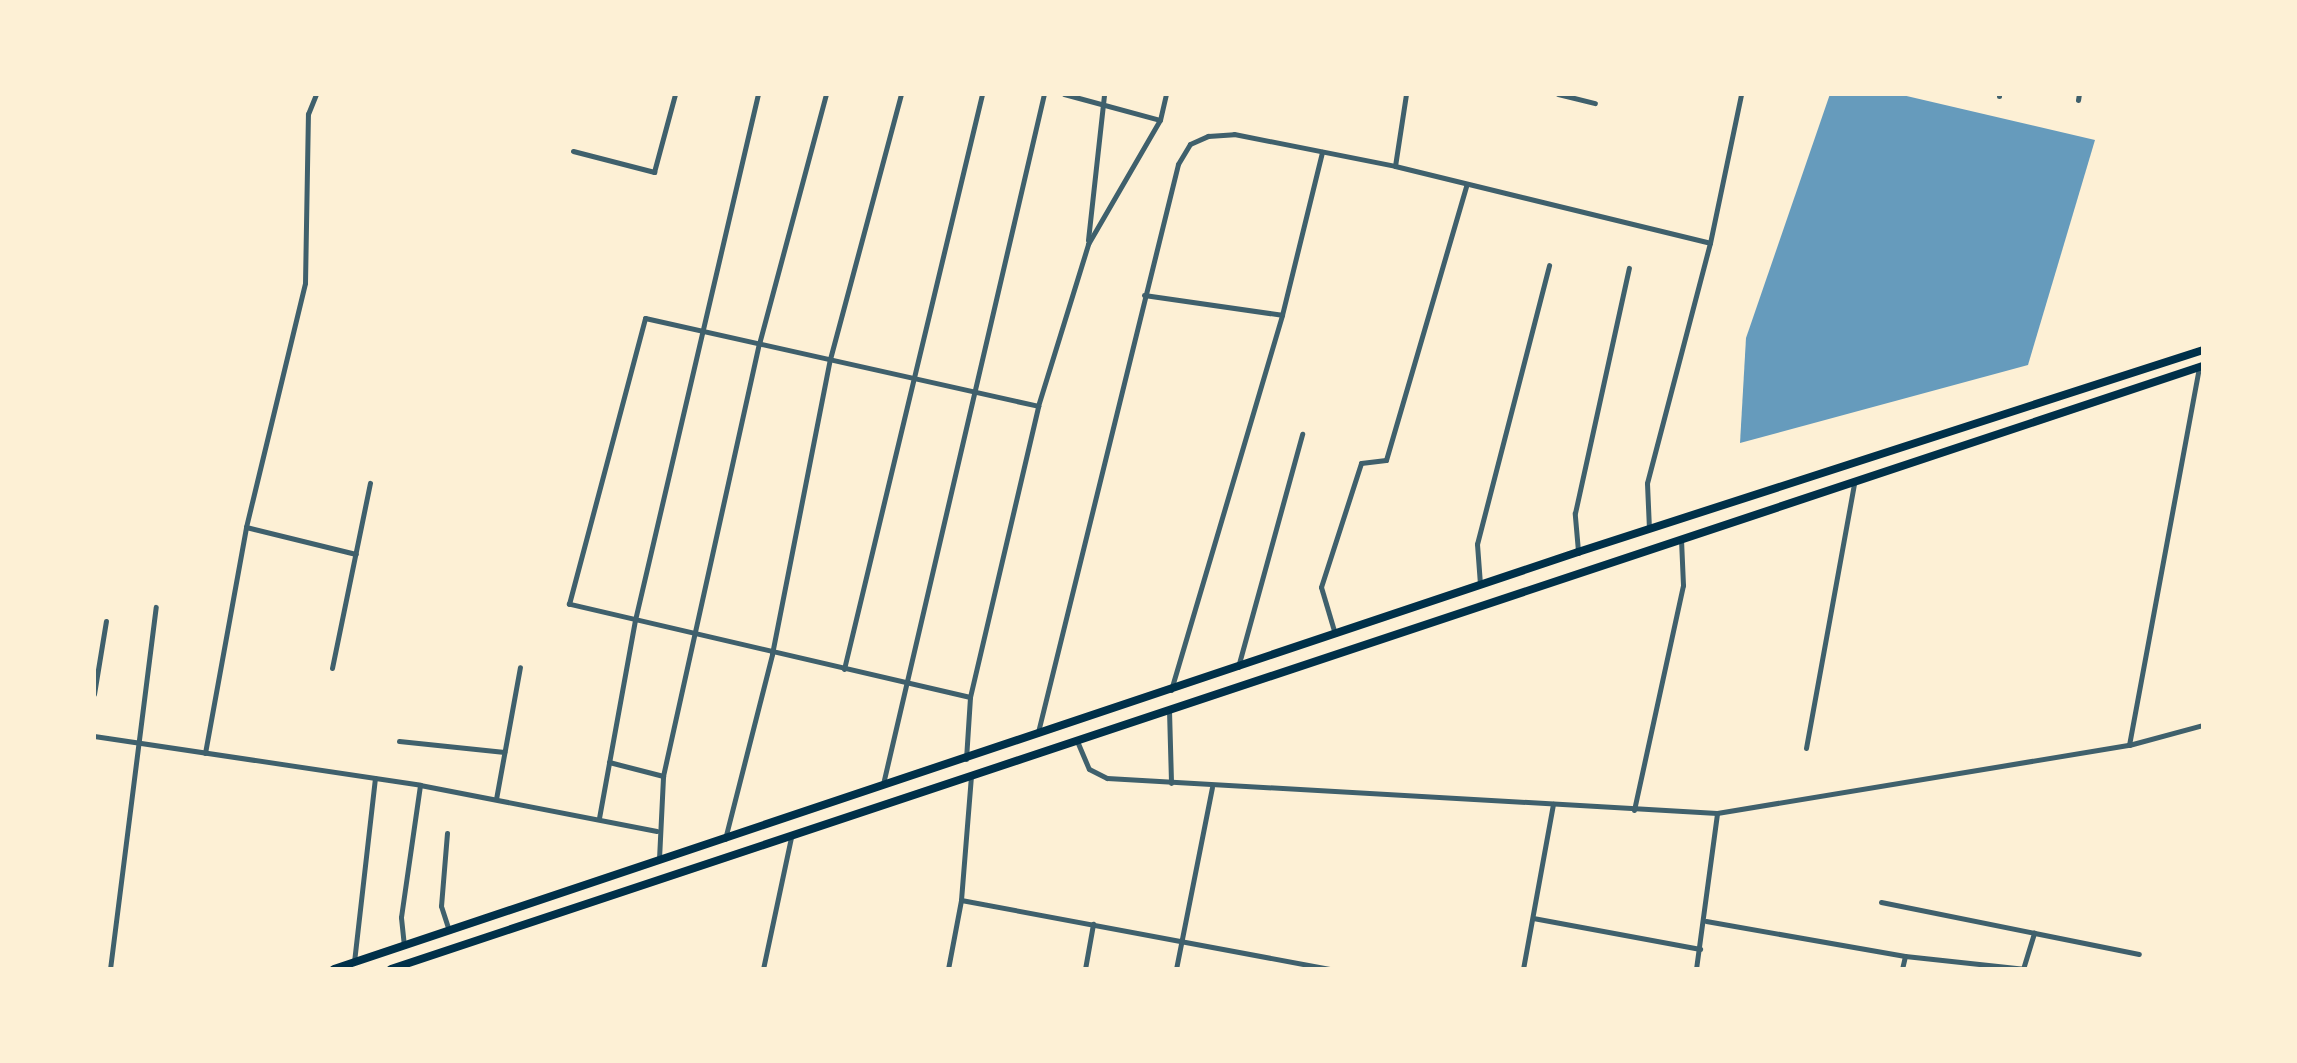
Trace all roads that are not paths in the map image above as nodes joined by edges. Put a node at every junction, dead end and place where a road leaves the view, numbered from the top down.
1 (316, 94) edge
2 (675, 94) edge
3 (758, 94) edge
4 (826, 94) edge
5 (901, 94) edge
6 (982, 94) edge
7 (1044, 94) edge
8 (1064, 94) edge
9 (1104, 94) edge
10 (1166, 94) edge
11 (1406, 94) edge
12 (1558, 94) edge
13 (1741, 94) edge
14 (1595, 103) dead end
15 (1102, 104) junction
16 (1160, 120) junction
17 (573, 151) dead end
18 (1322, 152) junction
19 (1395, 166) junction
20 (1466, 186) junction
21 (1710, 243) junction
22 (1088, 244) junction
23 (1549, 265) dead end
24 (1629, 268) dead end
25 (1144, 295) junction
26 (1282, 315) junction
27 (699, 331) junction
28 (759, 344) junction
29 (2203, 350) edge
30 (830, 359) junction
31 (2201, 367) edge
32 (910, 377) junction
33 (971, 391) junction
34 (1038, 406) junction
35 (1302, 434) dead end
36 (370, 483) dead end
37 (1854, 484) junction
38 (246, 527) junction
39 (1650, 529) junction
40 (1681, 539) junction
41 (1578, 552) junction
42 (356, 554) junction
43 (1480, 585) junction
44 (156, 607) dead end
45 (635, 620) junction
46 (106, 621) dead end
47 (1335, 635) junction
48 (695, 636) junction
49 (772, 654) junction
50 (520, 667) dead end
51 (332, 668) dead end
52 (1238, 668) junction
53 (844, 669) junction
54 (907, 683) junction
55 (1171, 691) junction
56 (94, 694) edge
57 (970, 697) junction
58 (1169, 710) junction
59 (2203, 725) edge
60 (94, 736) edge
61 (1038, 736) junction
62 (1076, 740) junction
63 (399, 741) dead end
64 (135, 742) junction
65 (2129, 745) junction
66 (1806, 748) dead end
67 (504, 752) junction
68 (205, 753) junction
69 (966, 760) junction
70 (609, 762) junction
71 (971, 775) junction
72 (663, 776) junction
73 (375, 778) junction
74 (1171, 783) junction
75 (420, 785) junction
76 (882, 785) junction
77 (1212, 788) junction
78 (496, 799) junction
79 (1553, 804) junction
80 (1634, 810) junction
81 (1717, 813) junction
82 (599, 818) junction
83 (657, 831) junction
84 (447, 833) dead end
85 (791, 837) junction
86 (725, 840) junction
87 (659, 859) junction
88 (961, 900) junction
89 (1881, 902) dead end
90 (1533, 918) junction
91 (1706, 921) junction
92 (1093, 924) junction
93 (449, 932) junction
94 (2034, 933) junction
95 (1181, 942) junction
96 (404, 946) junction
97 (1700, 949) junction
98 (2139, 954) dead end
99 (1905, 956) junction
100 (354, 962) junction
101 (110, 969) edge
102 (334, 969) edge
103 (391, 969) edge
104 (763, 969) edge
105 (948, 969) edge
106 (1085, 969) edge
107 (1176, 969) edge
108 (1330, 969) edge
109 (1523, 969) edge
110 (1696, 969) edge
111 (1902, 969) edge
112 (2024, 969) edge

1 - 38 street
2 - 17 street
3 - 27 street
4 - 28 street
5 - 30 street
6 - 32 street
7 - 33 street
8 - 15 street
9 - 15 street
10 - 16 street
11 - 19 street
12 - 14 street
13 - 21 street
15 - 16 street
15 - 22 street
16 - 22 street
18 - 19 street
18 - 25 street
18 - 26 street
19 - 20 street
20 - 21 street
20 - 47 street
21 - 39 street
22 - 34 street
23 - 43 street
24 - 41 street
25 - 26 street
25 - 61 street
26 - 55 street
27 - 28 street
27 - 45 street
27 - 45 street
28 - 30 street
28 - 48 street
29 - 39 highway
30 - 32 street
30 - 49 street
31 - 37 highway
31 - 65 street
32 - 33 street
32 - 53 street
33 - 34 street
33 - 54 street
34 - 57 street
35 - 52 street
36 - 42 street
37 - 40 highway
37 - 66 street
38 - 42 street
38 - 68 street
39 - 41 highway
40 - 58 highway
40 - 80 street
41 - 43 highway
42 - 51 street
43 - 47 highway
44 - 64 street
45 - 48 street
45 - 70 street
46 - 56 street
47 - 52 highway
48 - 49 street
48 - 72 street
49 - 53 street
49 - 86 street
50 - 67 street
52 - 55 highway
53 - 54 street
54 - 57 street
54 - 76 street
55 - 61 highway
57 - 69 street
58 - 62 highway
58 - 74 street
59 - 65 street
60 - 64 street
61 - 69 highway
62 - 71 highway
62 - 74 street
63 - 67 street
64 - 68 street
64 - 101 street
65 - 81 street
67 - 78 street
68 - 73 street
69 - 76 highway
70 - 72 street
70 - 82 street
71 - 85 highway
71 - 88 street
72 - 83 street
73 - 75 street
73 - 100 street
74 - 77 street
75 - 78 street
75 - 96 street
76 - 86 highway
77 - 79 street
77 - 95 street
78 - 82 street
79 - 80 street
79 - 90 street
80 - 81 street
81 - 91 street
82 - 83 street
83 - 87 street
84 - 93 street
85 - 103 highway
85 - 104 street
86 - 87 highway
87 - 93 highway
88 - 92 street
88 - 105 street
89 - 94 street
90 - 97 street
90 - 109 street
91 - 97 street
91 - 99 street
92 - 95 street
92 - 106 street
93 - 96 highway
94 - 98 street
94 - 112 street
95 - 107 street
95 - 108 street
96 - 100 highway
97 - 110 street
99 - 111 street
99 - 112 street
100 - 102 highway

